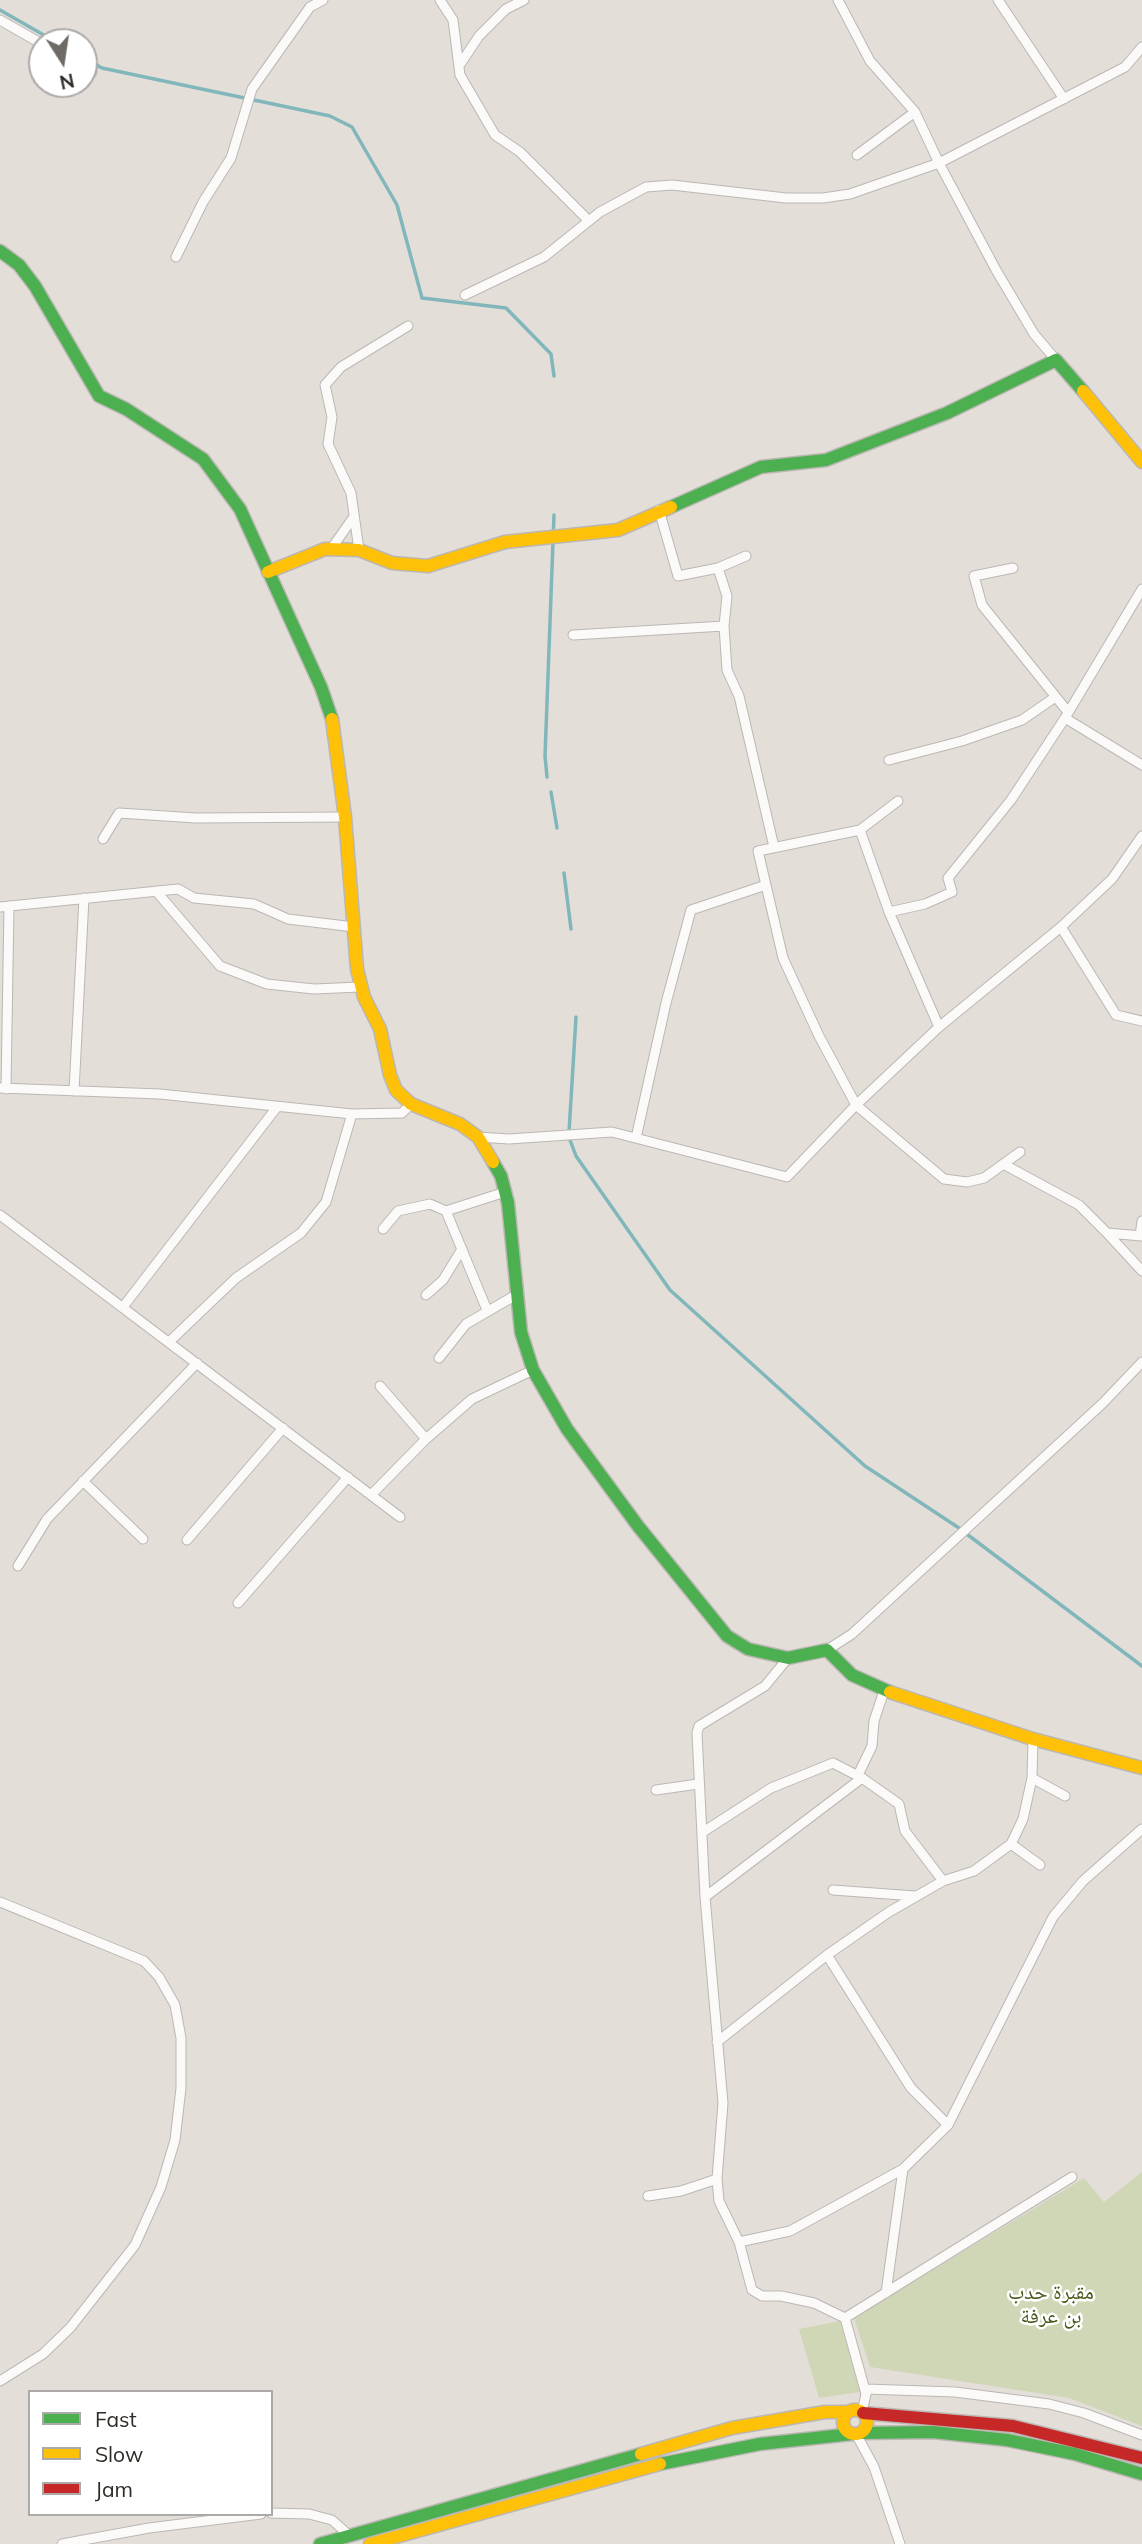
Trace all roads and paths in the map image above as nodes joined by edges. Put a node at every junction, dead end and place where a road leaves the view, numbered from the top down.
1 (323, 0) edge
2 (440, 0) edge
3 (524, 0) edge
4 (838, 0) edge
5 (998, 0) edge
6 (0, 20) edge
7 (28, 36) edge
8 (1142, 47) edge
9 (459, 66) junction
10 (1064, 99) junction
11 (915, 112) junction
12 (857, 155) dead end
13 (939, 163) junction
14 (589, 221) junction
15 (0, 251) edge
16 (176, 257) dead end
17 (465, 295) dead end
18 (408, 326) dead end
19 (1056, 360) junction
20 (1142, 462) edge
21 (659, 510) junction
22 (354, 518) junction
23 (331, 549) junction
24 (359, 550) junction
25 (746, 556) dead end
26 (718, 568) junction
27 (1013, 568) dead end
28 (268, 572) junction
29 (1142, 589) edge
30 (724, 626) junction
31 (573, 635) dead end
32 (1054, 698) junction
33 (1067, 715) junction
34 (889, 760) dead end
35 (1142, 765) edge
36 (898, 801) dead end
37 (345, 817) junction
38 (860, 830) junction
39 (1142, 836) edge
40 (103, 839) dead end
41 (774, 847) junction
42 (766, 885) junction
43 (156, 891) junction
44 (84, 898) junction
45 (5, 906) edge
46 (889, 912) junction
47 (354, 927) junction
48 (1061, 927) junction
49 (360, 987) junction
50 (1142, 1021) edge
51 (939, 1027) junction
52 (3, 1089) edge
53 (74, 1091) junction
54 (411, 1104) junction
55 (856, 1105) junction
56 (277, 1107) junction
57 (352, 1115) junction
58 (478, 1137) junction
59 (636, 1138) junction
60 (1020, 1152) dead end
61 (1005, 1165) junction
62 (505, 1192) junction
63 (446, 1211) junction
64 (0, 1215) edge
65 (1142, 1220) edge
66 (383, 1229) dead end
67 (1107, 1233) junction
68 (1141, 1236) edge
69 (462, 1249) junction
70 (1142, 1271) edge
71 (426, 1295) dead end
72 (516, 1295) junction
73 (123, 1307) junction
74 (487, 1310) junction
75 (169, 1342) junction
76 (439, 1358) dead end
77 (1142, 1362) edge
78 (197, 1363) junction
79 (533, 1370) junction
80 (380, 1386) dead end
81 (283, 1428) junction
82 (426, 1439) junction
83 (348, 1477) junction
84 (83, 1481) junction
85 (371, 1495) junction
86 (400, 1517) dead end
87 (143, 1539) dead end
88 (187, 1540) dead end
89 (18, 1566) dead end
90 (238, 1604) dead end
91 (827, 1650) junction
92 (788, 1658) junction
93 (884, 1691) junction
94 (1033, 1739) junction
95 (1142, 1768) edge
96 (860, 1777) junction
97 (1032, 1778) junction
98 (698, 1784) junction
99 (656, 1790) dead end
100 (1065, 1796) dead end
101 (1142, 1829) edge
102 (703, 1832) junction
103 (1011, 1844) junction
104 (1040, 1865) dead end
105 (943, 1881) junction
106 (833, 1890) dead end
107 (915, 1896) junction
108 (705, 1897) junction
109 (0, 1902) edge
110 (827, 1955) junction
111 (717, 2042) junction
112 (948, 2125) junction
113 (903, 2169) junction
114 (1072, 2177) dead end
115 (717, 2179) junction
116 (648, 2196) dead end
117 (740, 2242) junction
118 (886, 2293) junction
119 (845, 2318) junction
120 (0, 2381) edge
121 (865, 2389) junction
122 (858, 2412) junction
123 (856, 2434) junction
124 (1142, 2435) edge
125 (1142, 2458) edge
126 (1142, 2474) edge
127 (273, 2513) edge
128 (245, 2516) edge
129 (350, 2536) junction
130 (388, 2542) edge
131 (62, 2544) edge
132 (320, 2544) edge
133 (370, 2544) edge
134 (900, 2544) edge

1 - 16 street
2 - 9 street
3 - 9 street
4 - 11 street
5 - 10 street
6 - 7 street
8 - 10 street
9 - 14 street
10 - 13 street
11 - 12 street
11 - 13 street
13 - 14 street
13 - 19 street
14 - 17 street
15 - 28 street
18 - 22 street
19 - 20 street
19 - 21 street
21 - 24 street
21 - 26 street
22 - 23 street
22 - 24 street
23 - 24 street
23 - 28 street
25 - 26 street
26 - 30 street
27 - 32 street
28 - 37 street
29 - 33 street
30 - 31 street
30 - 41 street
32 - 33 street
32 - 34 street
33 - 35 street
33 - 46 street
36 - 38 street
37 - 40 street
37 - 47 street
38 - 41 street
38 - 46 street
39 - 48 street
41 - 42 street
42 - 55 street
42 - 59 street
43 - 44 street
43 - 47 street
43 - 49 street
44 - 45 street
44 - 53 street
45 - 52 street
46 - 51 street
47 - 49 street
48 - 50 street
48 - 51 street
49 - 54 street
51 - 55 street
52 - 53 street
53 - 56 street
54 - 57 street
54 - 58 street
55 - 59 street
55 - 61 street
56 - 57 street
56 - 73 street
57 - 75 street
58 - 59 street
58 - 62 street
60 - 61 street
61 - 67 street
62 - 63 street
62 - 72 street
63 - 66 street
63 - 69 street
64 - 73 street
65 - 68 street
67 - 68 street
67 - 70 street
69 - 71 street
69 - 74 street
72 - 74 street
72 - 79 street
73 - 75 street
74 - 76 street
75 - 78 street
77 - 91 street
78 - 81 street
78 - 84 street
79 - 82 street
79 - 92 street
80 - 82 street
81 - 83 street
81 - 88 street
82 - 85 street
83 - 85 street
83 - 90 street
84 - 87 street
84 - 89 street
85 - 86 street
91 - 92 street
91 - 93 street
92 - 98 street
93 - 94 street
93 - 96 street
94 - 95 street
94 - 97 street
96 - 102 street
96 - 105 street
96 - 108 street
97 - 100 street
97 - 103 street
98 - 99 street
98 - 102 street
101 - 112 street
102 - 108 street
103 - 104 street
103 - 105 street
105 - 107 street
106 - 107 street
107 - 110 street
108 - 111 street
109 - 120 street
110 - 111 street
110 - 112 street
111 - 115 street
112 - 113 street
113 - 117 street
113 - 118 street
114 - 118 street
115 - 116 street
115 - 117 street
117 - 119 street
118 - 119 street
119 - 121 street
121 - 122 street
121 - 124 street
122 - 123 street
122 - 123 street
122 - 125 street
122 - 129 street
123 - 126 street
123 - 130 street
123 - 134 street
127 - 129 street
128 - 131 street
129 - 132 street
130 - 133 street

